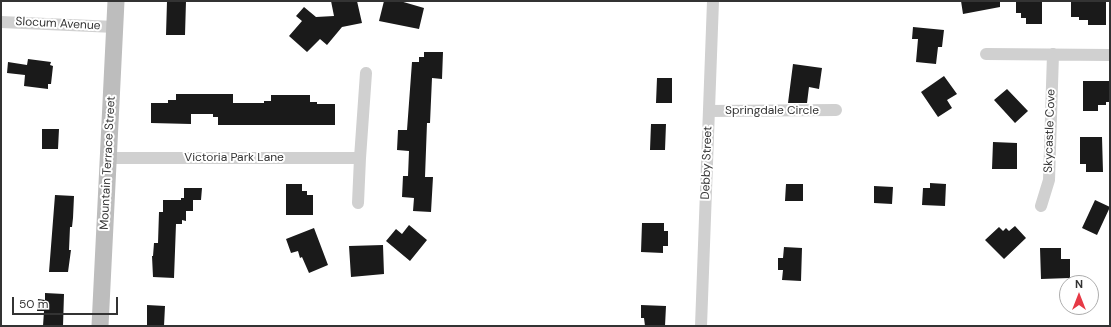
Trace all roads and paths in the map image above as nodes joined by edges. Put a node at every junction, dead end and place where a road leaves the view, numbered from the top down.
1 (116, 1) edge
2 (713, 1) edge
3 (1, 22) edge
4 (115, 27) junction
5 (986, 54) dead end
6 (1052, 54) junction
7 (1110, 55) edge
8 (366, 73) dead end
9 (836, 110) dead end
10 (709, 111) junction
11 (108, 158) junction
12 (360, 158) junction
13 (358, 203) dead end
14 (1040, 206) dead end
15 (100, 326) edge
16 (701, 326) edge

1 - 4 street, Mountain Terrace Street
2 - 10 street, Debby Street
3 - 4 street, Slocum Avenue
4 - 11 street, Mountain Terrace Street
5 - 6 street
6 - 7 street
6 - 14 street, Skycastle Cove
8 - 12 street
9 - 10 street, Springdale Circle
10 - 16 street, Debby Street
11 - 12 street, Victoria Park Lane
11 - 15 street, Mountain Terrace Street
12 - 13 street

